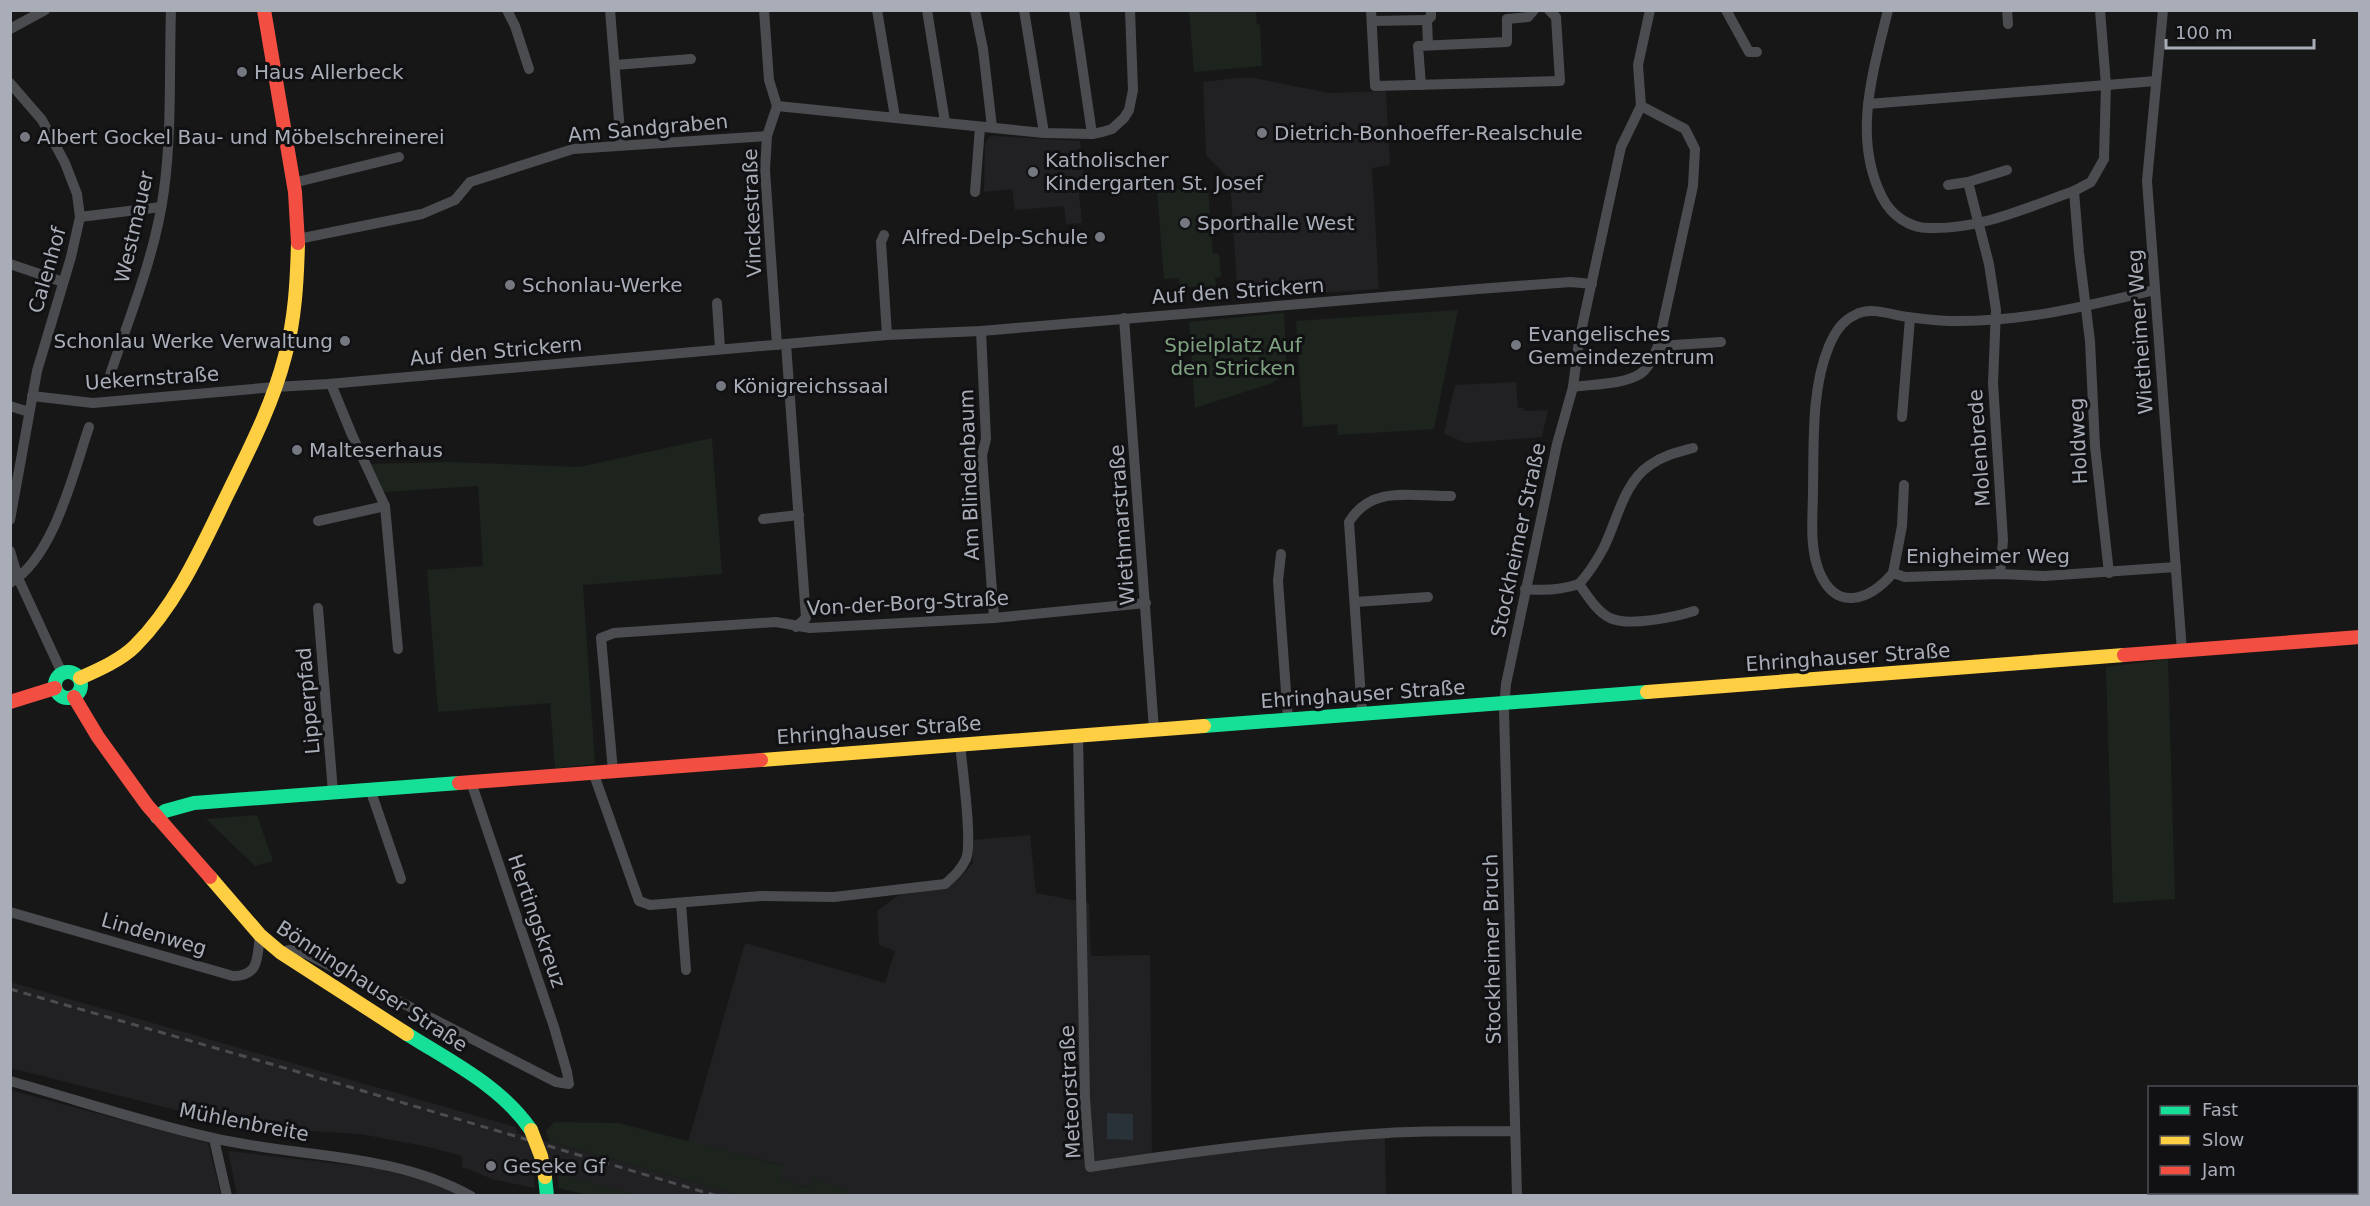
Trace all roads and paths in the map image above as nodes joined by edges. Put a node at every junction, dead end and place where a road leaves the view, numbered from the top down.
1 (45, 10) edge
2 (171, 10) edge
3 (264, 10) edge
4 (507, 10) edge
5 (610, 10) edge
6 (764, 10) edge
7 (877, 10) edge
8 (927, 10) edge
9 (975, 10) edge
10 (1024, 10) edge
11 (1074, 10) edge
12 (1130, 10) edge
13 (1534, 10) edge
14 (1549, 10) edge
15 (1650, 10) edge
16 (1726, 10) edge
17 (1888, 10) edge
18 (2007, 10) edge
19 (2100, 10) edge
20 (2163, 10) edge
21 (1429, 15) edge
22 (1372, 16) edge
23 (2008, 24) dead end
24 (10, 28) edge
25 (1428, 45) junction
26 (1757, 52) dead end
27 (691, 59) dead end
28 (615, 65) junction
29 (529, 69) dead end
30 (2156, 81) junction
31 (10, 83) edge
32 (1421, 85) junction
33 (2106, 85) junction
34 (1868, 104) junction
35 (777, 106) junction
36 (1641, 106) junction
37 (895, 117) junction
38 (945, 122) junction
39 (980, 127) junction
40 (992, 127) junction
41 (1044, 133) junction
42 (1092, 134) junction
43 (767, 136) junction
44 (621, 145) junction
45 (399, 157) dead end
46 (2007, 170) dead end
47 (1968, 182) junction
48 (293, 183) junction
49 (1948, 185) dead end
50 (975, 192) dead end
51 (2075, 196) junction
52 (161, 207) junction
53 (80, 217) junction
54 (1980, 222) junction
55 (884, 236) dead end
56 (298, 239) junction
57 (10, 264) edge
58 (63, 282) junction
59 (1592, 284) junction
60 (2155, 290) junction
61 (717, 303) dead end
62 (2086, 307) junction
63 (1124, 318) junction
64 (1910, 318) junction
65 (1994, 321) junction
66 (981, 331) junction
67 (886, 335) junction
68 (1721, 342) dead end
69 (781, 345) junction
70 (1658, 346) junction
71 (720, 349) junction
72 (110, 375) dead end
73 (331, 384) junction
74 (275, 387) junction
75 (1573, 387) junction
76 (32, 396) junction
77 (10, 406) edge
78 (29, 412) junction
79 (1902, 417) dead end
80 (89, 427) dead end
81 (1694, 448) dead end
82 (1904, 485) dead end
83 (1451, 496) dead end
84 (385, 506) junction
85 (11, 514) edge
86 (799, 515) junction
87 (763, 519) dead end
88 (318, 521) dead end
89 (10, 551) edge
90 (1281, 554) dead end
91 (2176, 567) junction
92 (1893, 573) junction
93 (2109, 573) junction
94 (2000, 574) junction
95 (14, 580) edge
96 (1579, 584) junction
97 (1525, 589) junction
98 (1428, 597) dead end
99 (1355, 602) junction
100 (1146, 603) junction
101 (318, 608) dead end
102 (1694, 611) dead end
103 (994, 618) junction
104 (796, 627) junction
105 (2360, 637) edge
106 (398, 649) dead end
107 (2182, 651) junction
108 (62, 673) junction
109 (80, 678) junction
110 (55, 688) junction
111 (74, 697) junction
112 (10, 702) edge
113 (1505, 702) junction
114 (1362, 713) junction
115 (1288, 719) junction
116 (1154, 730) junction
117 (1078, 735) junction
118 (960, 744) junction
119 (613, 771) junction
120 (592, 772) junction
121 (471, 782) junction
122 (370, 789) junction
123 (333, 792) junction
124 (157, 817) junction
125 (400, 879) dead end
126 (681, 903) junction
127 (10, 912) edge
128 (260, 935) junction
129 (280, 952) junction
130 (686, 970) dead end
131 (10, 1082) edge
132 (1515, 1131) junction
133 (214, 1138) junction
134 (227, 1196) edge
135 (471, 1196) edge
136 (548, 1196) edge
137 (1517, 1196) edge

1 - 24 street
2 - 52 street, Westmauer
3 - 48 street
4 - 29 street
5 - 28 street
6 - 35 street
7 - 37 street
8 - 38 street
9 - 40 street
10 - 41 street
11 - 42 street
12 - 42 street
13 - 25 street
14 - 32 street
15 - 36 street
16 - 26 street
17 - 34 street
18 - 23 street
19 - 33 street
20 - 30 street, Wietheimer Weg
21 - 22 street
21 - 25 street
22 - 32 street
25 - 32 street
27 - 28 street
28 - 44 street
30 - 33 street
30 - 60 street, Wietheimer Weg
31 - 53 street, Calenhof
33 - 34 street
33 - 51 street
34 - 54 street
35 - 37 street
35 - 43 street, Vinckestraße
36 - 59 street, Stockheimer Straße
36 - 70 street
37 - 38 street
38 - 39 street
39 - 40 street
39 - 50 street
40 - 41 street
41 - 42 street
43 - 44 street, Am Sandgraben
43 - 69 street, Vinckestraße
44 - 56 street, Am Sandgraben
45 - 48 street
46 - 47 street
47 - 49 street
47 - 54 street, Molenbrede
48 - 56 street
51 - 54 street
51 - 62 street, Holdweg
52 - 53 street
52 - 72 street, Westmauer
53 - 58 street, Calenhof
54 - 65 street, Molenbrede
55 - 67 street
56 - 74 street
57 - 58 street
58 - 76 street, Calenhof
59 - 63 street, Auf den Strickern
59 - 75 street, Stockheimer Straße
60 - 62 street, Enigheimer Weg
60 - 91 street, Wietheimer Weg
61 - 71 street
62 - 65 street, Enigheimer Weg
62 - 93 street, Holdweg
63 - 66 street, Auf den Strickern
63 - 100 street, Wiethmarstraße
64 - 65 street, Enigheimer Weg
64 - 79 street
64 - 92 street, Enigheimer Weg
65 - 94 street, Molenbrede
66 - 67 street, Auf den Strickern
66 - 103 street, Am Blindenbaum
67 - 69 street, Auf den Strickern
68 - 70 street
69 - 71 street, Auf den Strickern
69 - 86 street, Vinckestraße
70 - 75 street
71 - 73 street, Auf den Strickern
73 - 74 street, Auf den Strickern
73 - 84 street
74 - 76 street, Uekernstraße
74 - 109 street
75 - 97 street, Stockheimer Straße
76 - 78 street, Calenhof
77 - 78 street
78 - 85 street, Calenhof
80 - 95 street
81 - 96 street
82 - 92 street
83 - 99 street
84 - 88 street
84 - 106 street
86 - 87 street
86 - 104 street, Vinckestraße
89 - 95 street
90 - 115 street
91 - 93 street, Enigheimer Weg
91 - 107 street, Wietheimer Weg
92 - 94 street, Enigheimer Weg
93 - 94 street, Enigheimer Weg
95 - 108 street
96 - 97 street
96 - 102 street
97 - 113 street, Stockheimer Straße
98 - 99 street
99 - 114 street
100 - 103 street, Von-der-Borg-Straße
100 - 116 street, Wiethmarstraße
101 - 123 street, Lipperpfad
103 - 104 street, Von-der-Borg-Straße
104 - 119 street, Von-der-Borg-Straße
105 - 107 street, Ehringhauser Straße
107 - 113 street, Ehringhauser Straße
108 - 109 street
108 - 110 street
109 - 111 street
110 - 111 street
110 - 112 street
111 - 124 street, Bönninghauser Straße
113 - 114 street, Ehringhauser Straße
113 - 132 street, Stockheimer Bruch
114 - 115 street, Ehringhauser Straße
115 - 116 street, Ehringhauser Straße
116 - 117 street, Ehringhauser Straße
117 - 118 street, Ehringhauser Straße
117 - 132 street, Meteorstraße
118 - 119 street, Ehringhauser Straße
118 - 126 street
119 - 120 street, Ehringhauser Straße
120 - 121 street, Ehringhauser Straße
120 - 126 street
121 - 122 street, Ehringhauser Straße
121 - 129 street, Hertingskreuz
122 - 123 street, Ehringhauser Straße
122 - 125 street
123 - 124 street, Ehringhauser Straße
124 - 128 street, Bönninghauser Straße
126 - 130 street
127 - 128 street, Lindenweg
128 - 129 street, Bönninghauser Straße
129 - 136 street, Bönninghauser Straße, bridge
131 - 133 street, Mühlenbreite
132 - 137 street, Stockheimer Bruch
133 - 134 street
133 - 135 street, Mühlenbreite

